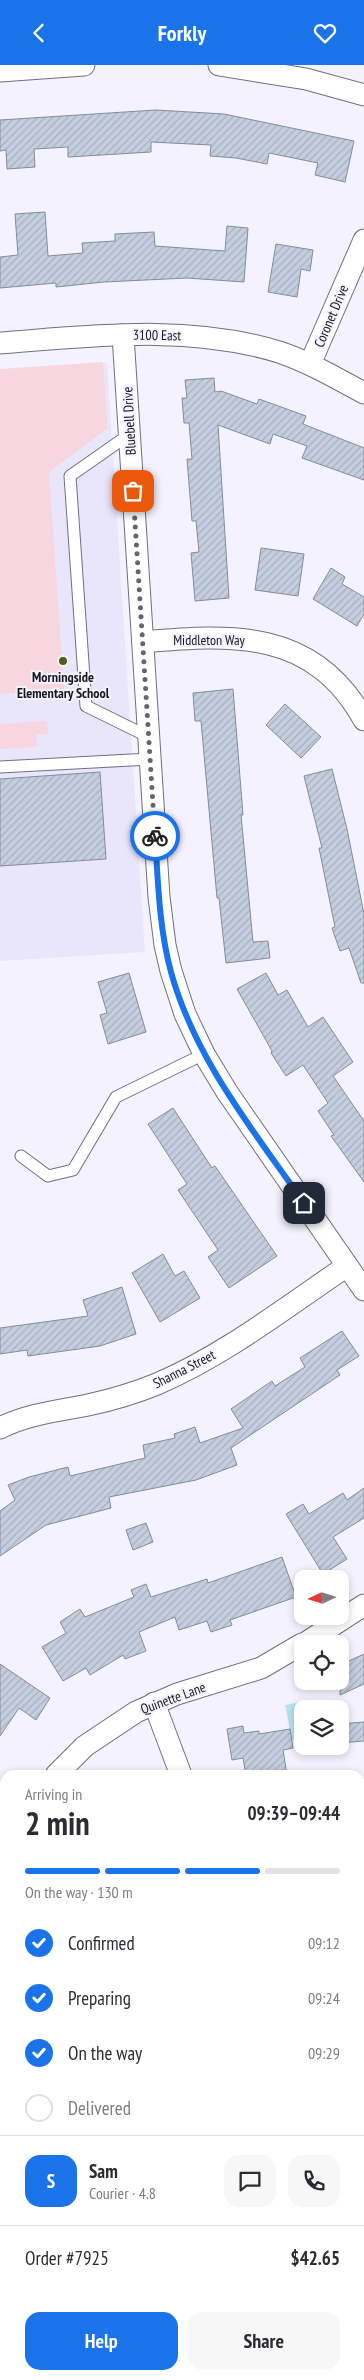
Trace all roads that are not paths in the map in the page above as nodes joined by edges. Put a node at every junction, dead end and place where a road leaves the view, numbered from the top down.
1 (84, 65) edge
2 (219, 65) edge
3 (0, 71) edge
4 (364, 95) edge
5 (364, 240) edge
6 (124, 335) junction
7 (0, 343) edge
8 (310, 364) junction
9 (364, 393) edge
10 (130, 434) junction
11 (143, 642) junction
12 (364, 720) edge
13 (149, 737) junction
14 (150, 759) junction
15 (0, 767) edge
16 (204, 1053) junction
17 (21, 1156) dead end
18 (347, 1266) junction
19 (364, 1290) edge
20 (0, 1427) edge
21 (364, 1605) edge
22 (317, 1635) edge
23 (294, 1649) edge
24 (154, 1703) junction
25 (61, 1770) edge
26 (179, 1770) edge

1 - 3 street
2 - 4 street
5 - 8 street, Coronet Drive
6 - 7 street, 3100 East
6 - 8 street, 3100 East
6 - 10 street, Bluebell Drive
8 - 9 street, 3100 East
10 - 11 street, Bluebell Drive
10 - 13 lane
11 - 12 street, Middleton Way
11 - 13 street, Bluebell Drive
13 - 14 street, Bluebell Drive
14 - 15 lane
14 - 16 street, Bluebell Drive
16 - 17 lane
16 - 18 street, Bluebell Drive
18 - 19 street, Bluebell Drive
18 - 20 street, Shanna Street
21 - 22 street, Quinette Lane
23 - 24 street, Quinette Lane
24 - 25 street, Quinette Lane
24 - 26 street

